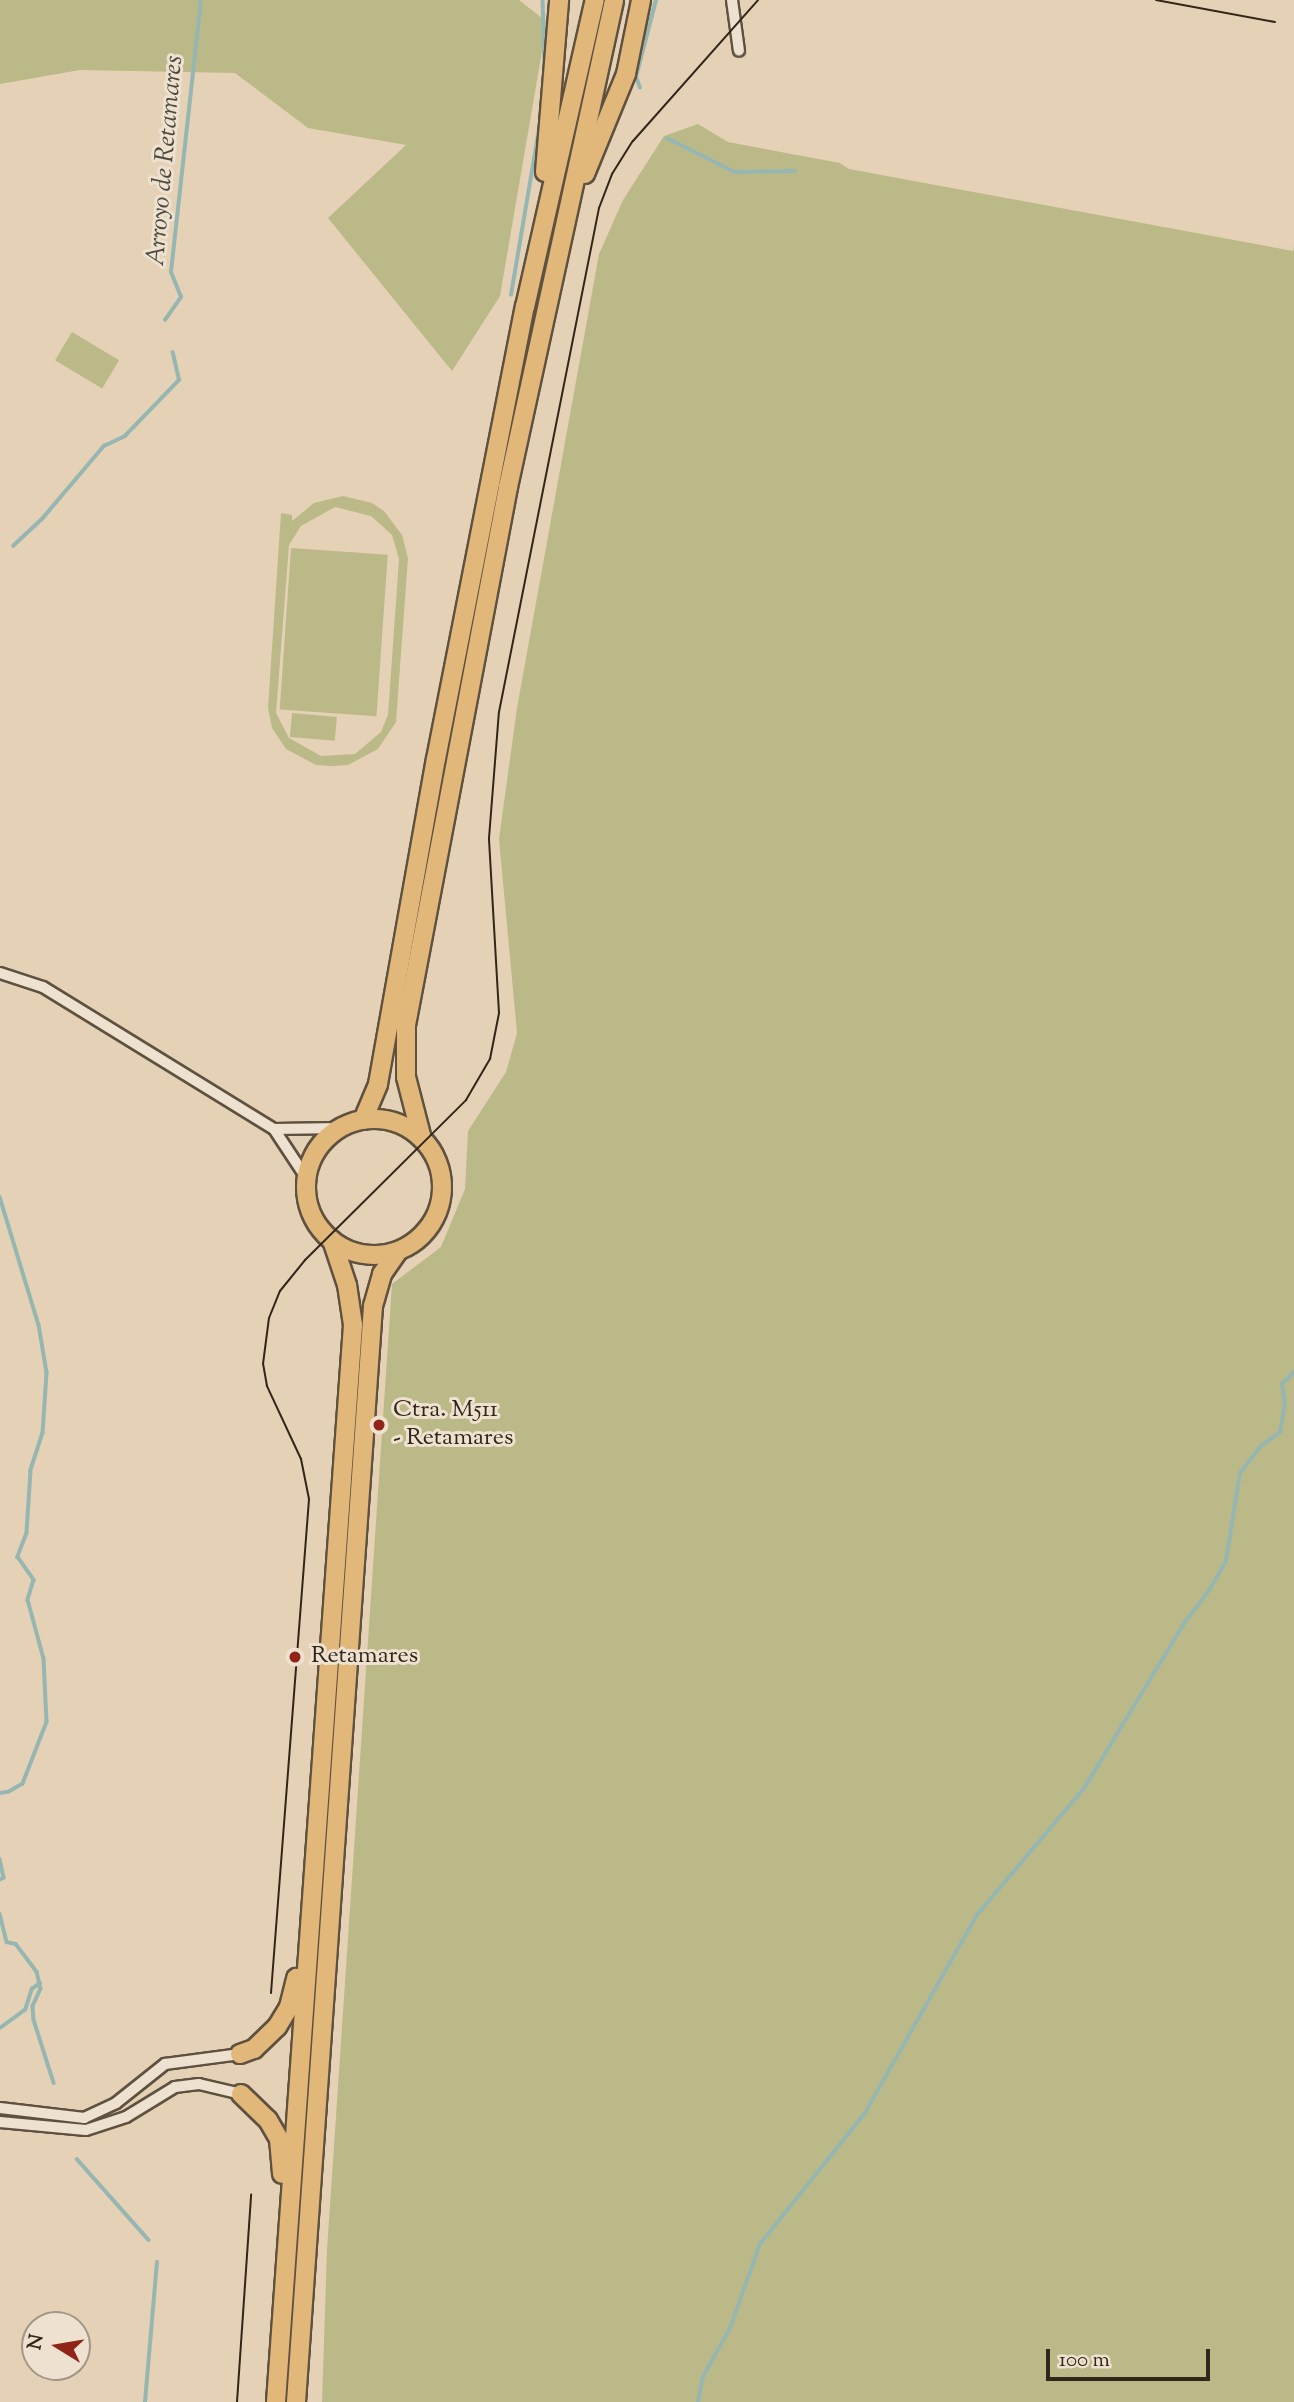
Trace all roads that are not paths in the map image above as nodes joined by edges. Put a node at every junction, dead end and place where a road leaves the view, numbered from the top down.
1 (559, 0) edge
2 (595, 0) edge
3 (614, 0) edge
4 (641, 0) edge
5 (732, 0) edge
6 (739, 51) dead end
7 (565, 229) junction
8 (525, 307) junction
9 (0, 973) edge
10 (363, 1120) junction
11 (341, 1128) junction
12 (274, 1129) junction
13 (422, 1139) junction
14 (307, 1179) junction
15 (332, 1240) junction
16 (398, 1251) junction
17 (304, 1952) junction
18 (240, 2054) joint
19 (241, 2094) joint
20 (0, 2108) edge
21 (0, 2122) edge
22 (285, 2247) junction
23 (276, 2402) edge
24 (296, 2402) edge

1 - 8 highway
2 - 8 highway
3 - 7 highway
4 - 7 highway
5 - 6 street
7 - 13 highway
8 - 10 highway
9 - 12 street
10 - 11 highway
10 - 13 highway
11 - 12 street
11 - 14 highway
12 - 14 street
13 - 16 highway
14 - 15 highway
15 - 16 highway
15 - 17 highway
16 - 24 highway
17 - 18 highway
17 - 22 highway
18 - 20 street
19 - 21 street
19 - 22 highway
22 - 23 highway

